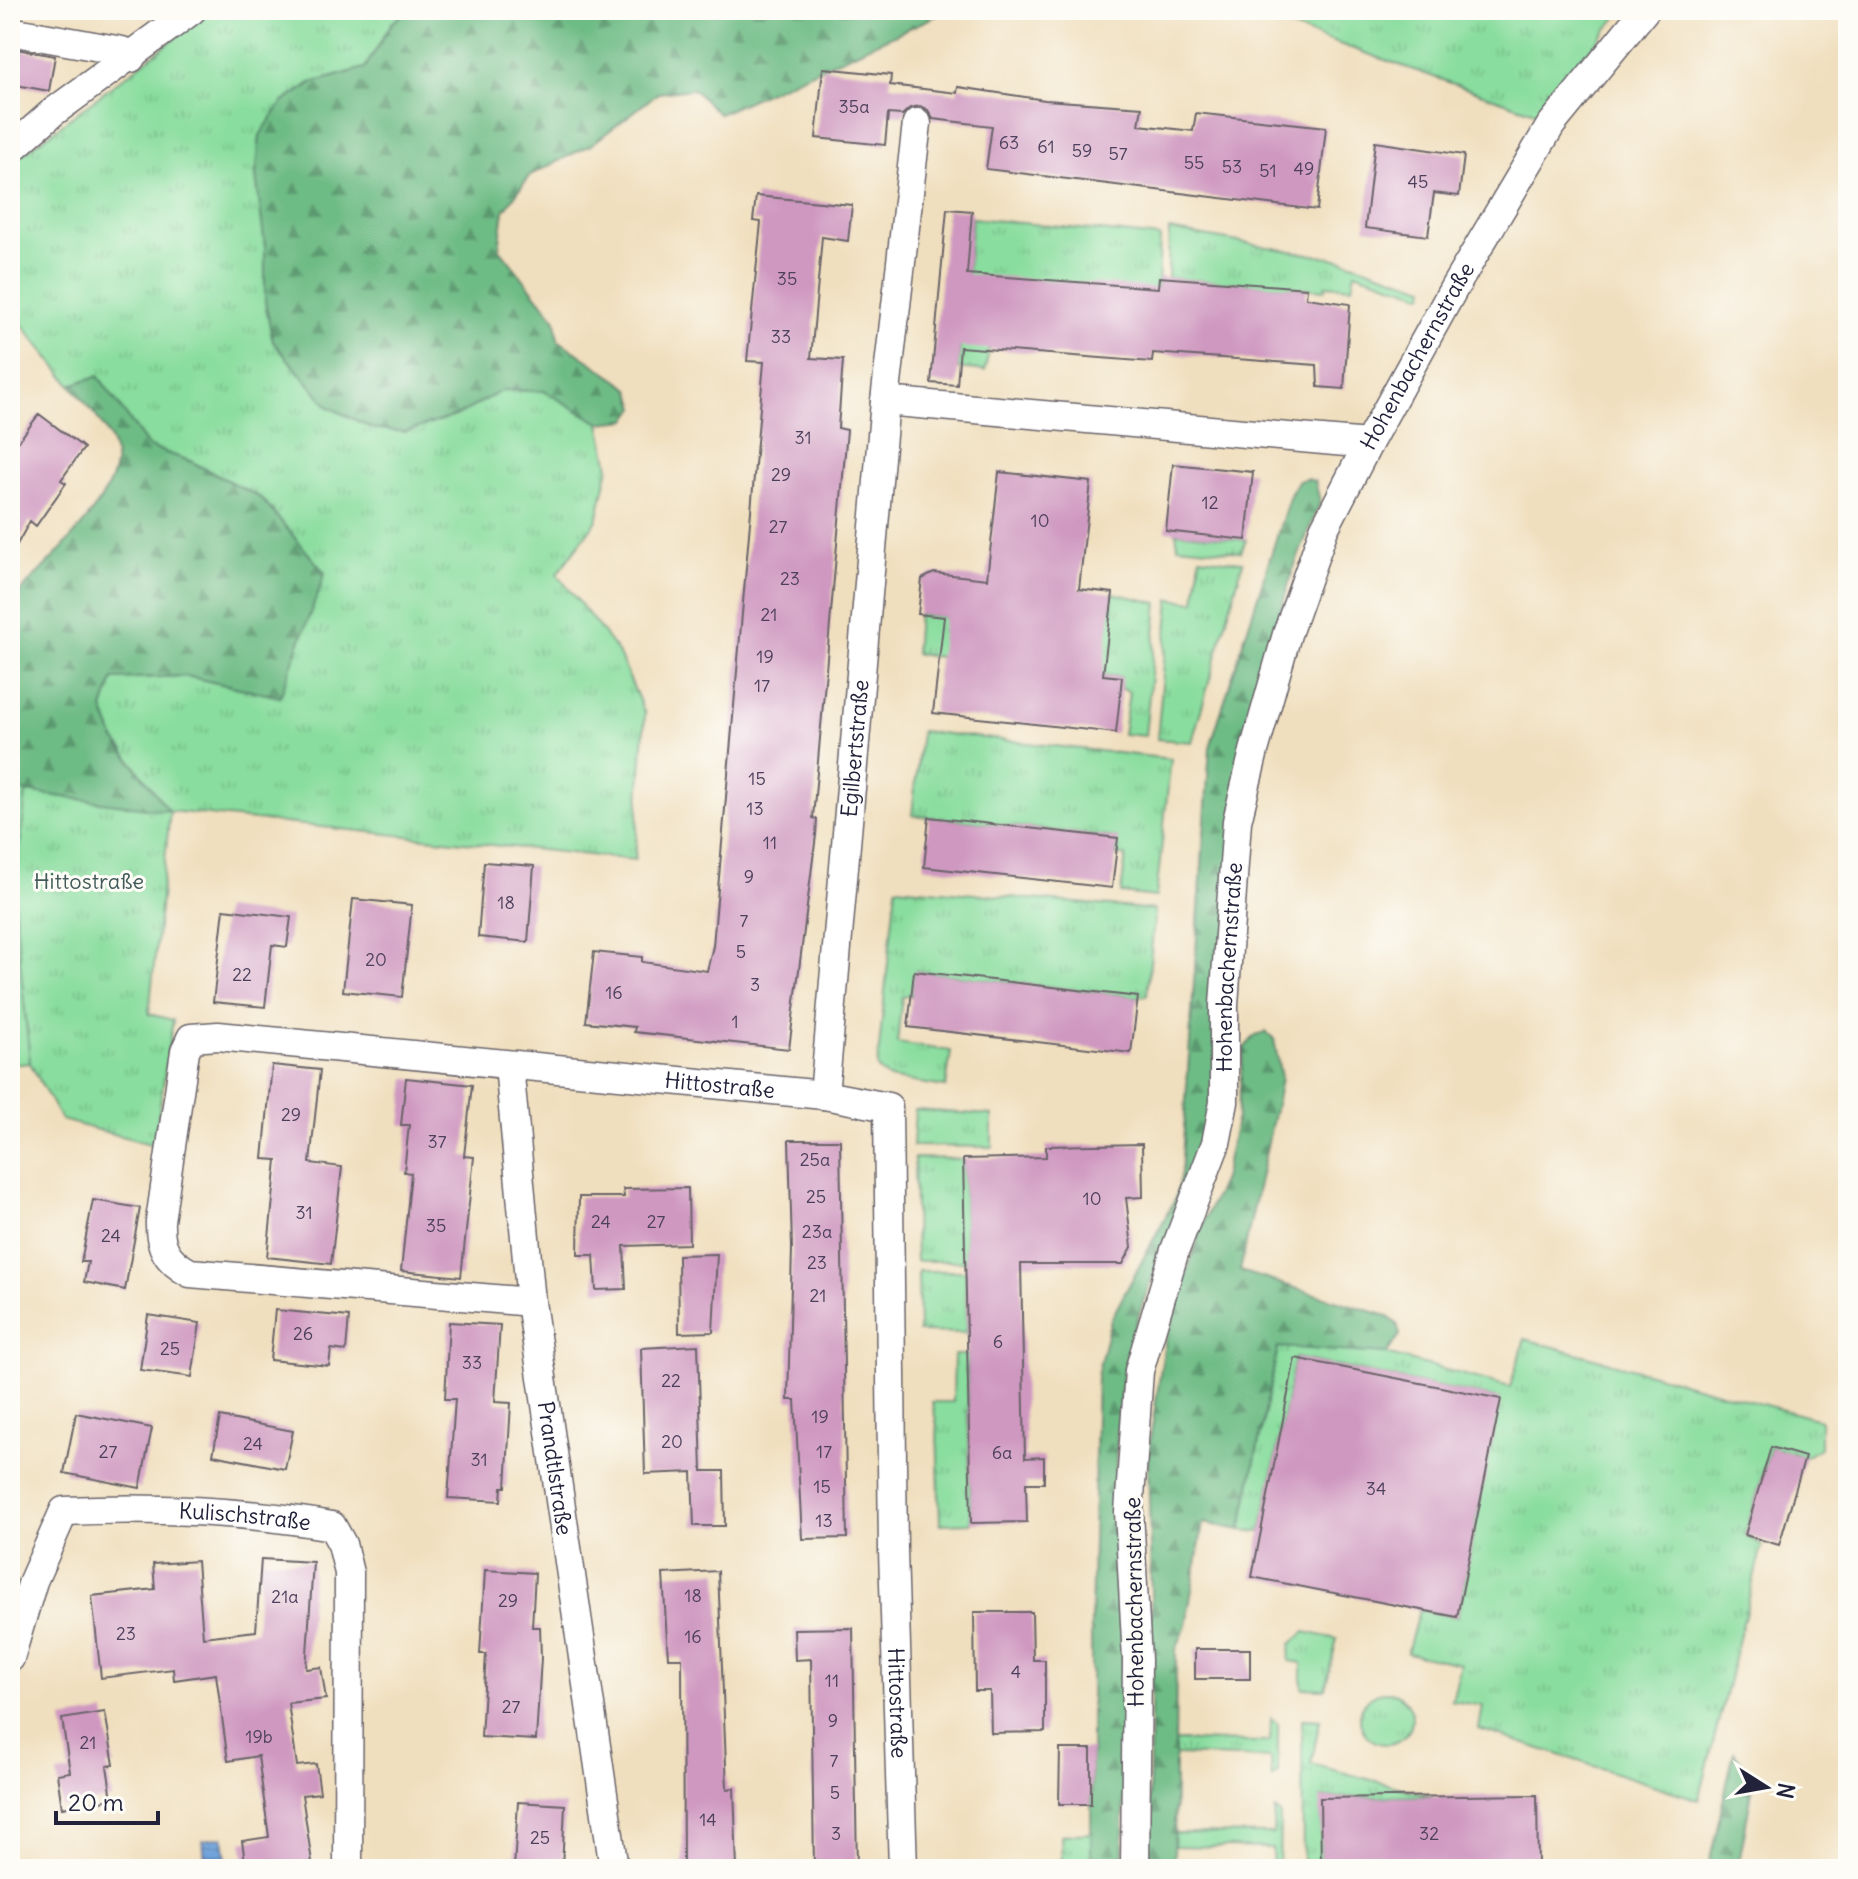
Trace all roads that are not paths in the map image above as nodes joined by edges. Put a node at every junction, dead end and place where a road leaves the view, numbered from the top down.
1 (192, 10) edge
2 (1645, 10) edge
3 (10, 31) edge
4 (131, 58) junction
5 (917, 123) dead end
6 (10, 150) edge
7 (885, 401) junction
8 (1368, 444) junction
9 (509, 1065) junction
10 (824, 1095) junction
11 (531, 1302) junction
12 (10, 1658) edge
13 (348, 1869) edge
14 (614, 1869) edge
15 (903, 1869) edge
16 (1135, 1869) edge

1 - 4 street
2 - 8 street, Hohenbachernstraße
3 - 4 street
4 - 6 street
5 - 7 street, Egilbertstraße
7 - 8 street
7 - 10 street, Egilbertstraße
8 - 16 street, Hohenbachernstraße
9 - 10 street, Hittostraße
9 - 11 street, Prandtlstraße
9 - 11 street, Hittostraße
10 - 15 street, Hittostraße
11 - 14 street, Prandtlstraße
12 - 13 street, Kulischstraße

